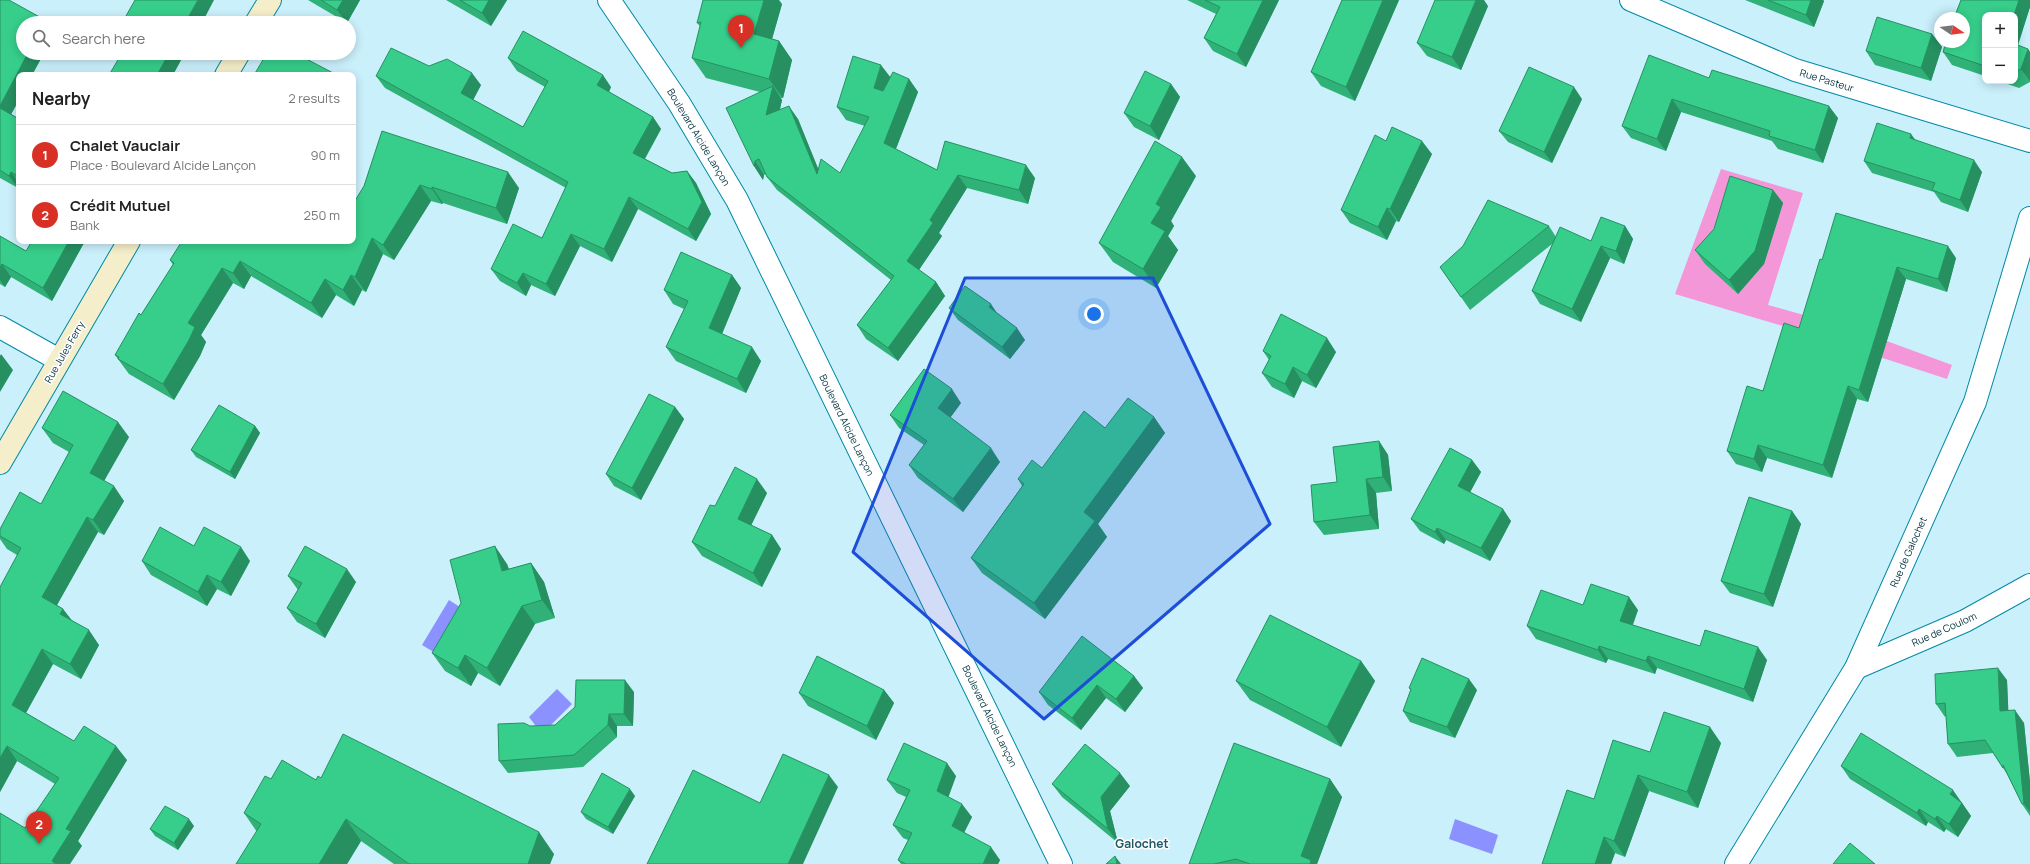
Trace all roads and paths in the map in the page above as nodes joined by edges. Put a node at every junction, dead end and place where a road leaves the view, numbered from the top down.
1 (270, 0) edge
2 (610, 0) edge
3 (1631, 0) edge
4 (260, 16) edge
5 (235, 60) edge
6 (228, 72) edge
7 (2030, 141) edge
8 (2030, 218) edge
9 (127, 244) edge
10 (0, 327) edge
11 (59, 360) junction
12 (0, 463) edge
13 (2030, 585) edge
14 (1856, 668) junction
15 (1061, 864) edge
16 (1736, 864) edge

1 - 4 street
2 - 15 street, Boulevard Alcide Lançon
3 - 7 street, Rue Pasteur
5 - 6 street
8 - 14 street, Rue de Galochet
9 - 11 street, Rue Jules Ferry
10 - 11 street
11 - 12 street, Rue Jules Ferry
13 - 14 street, Rue de Coulom
14 - 16 street, Rue de Galochet

